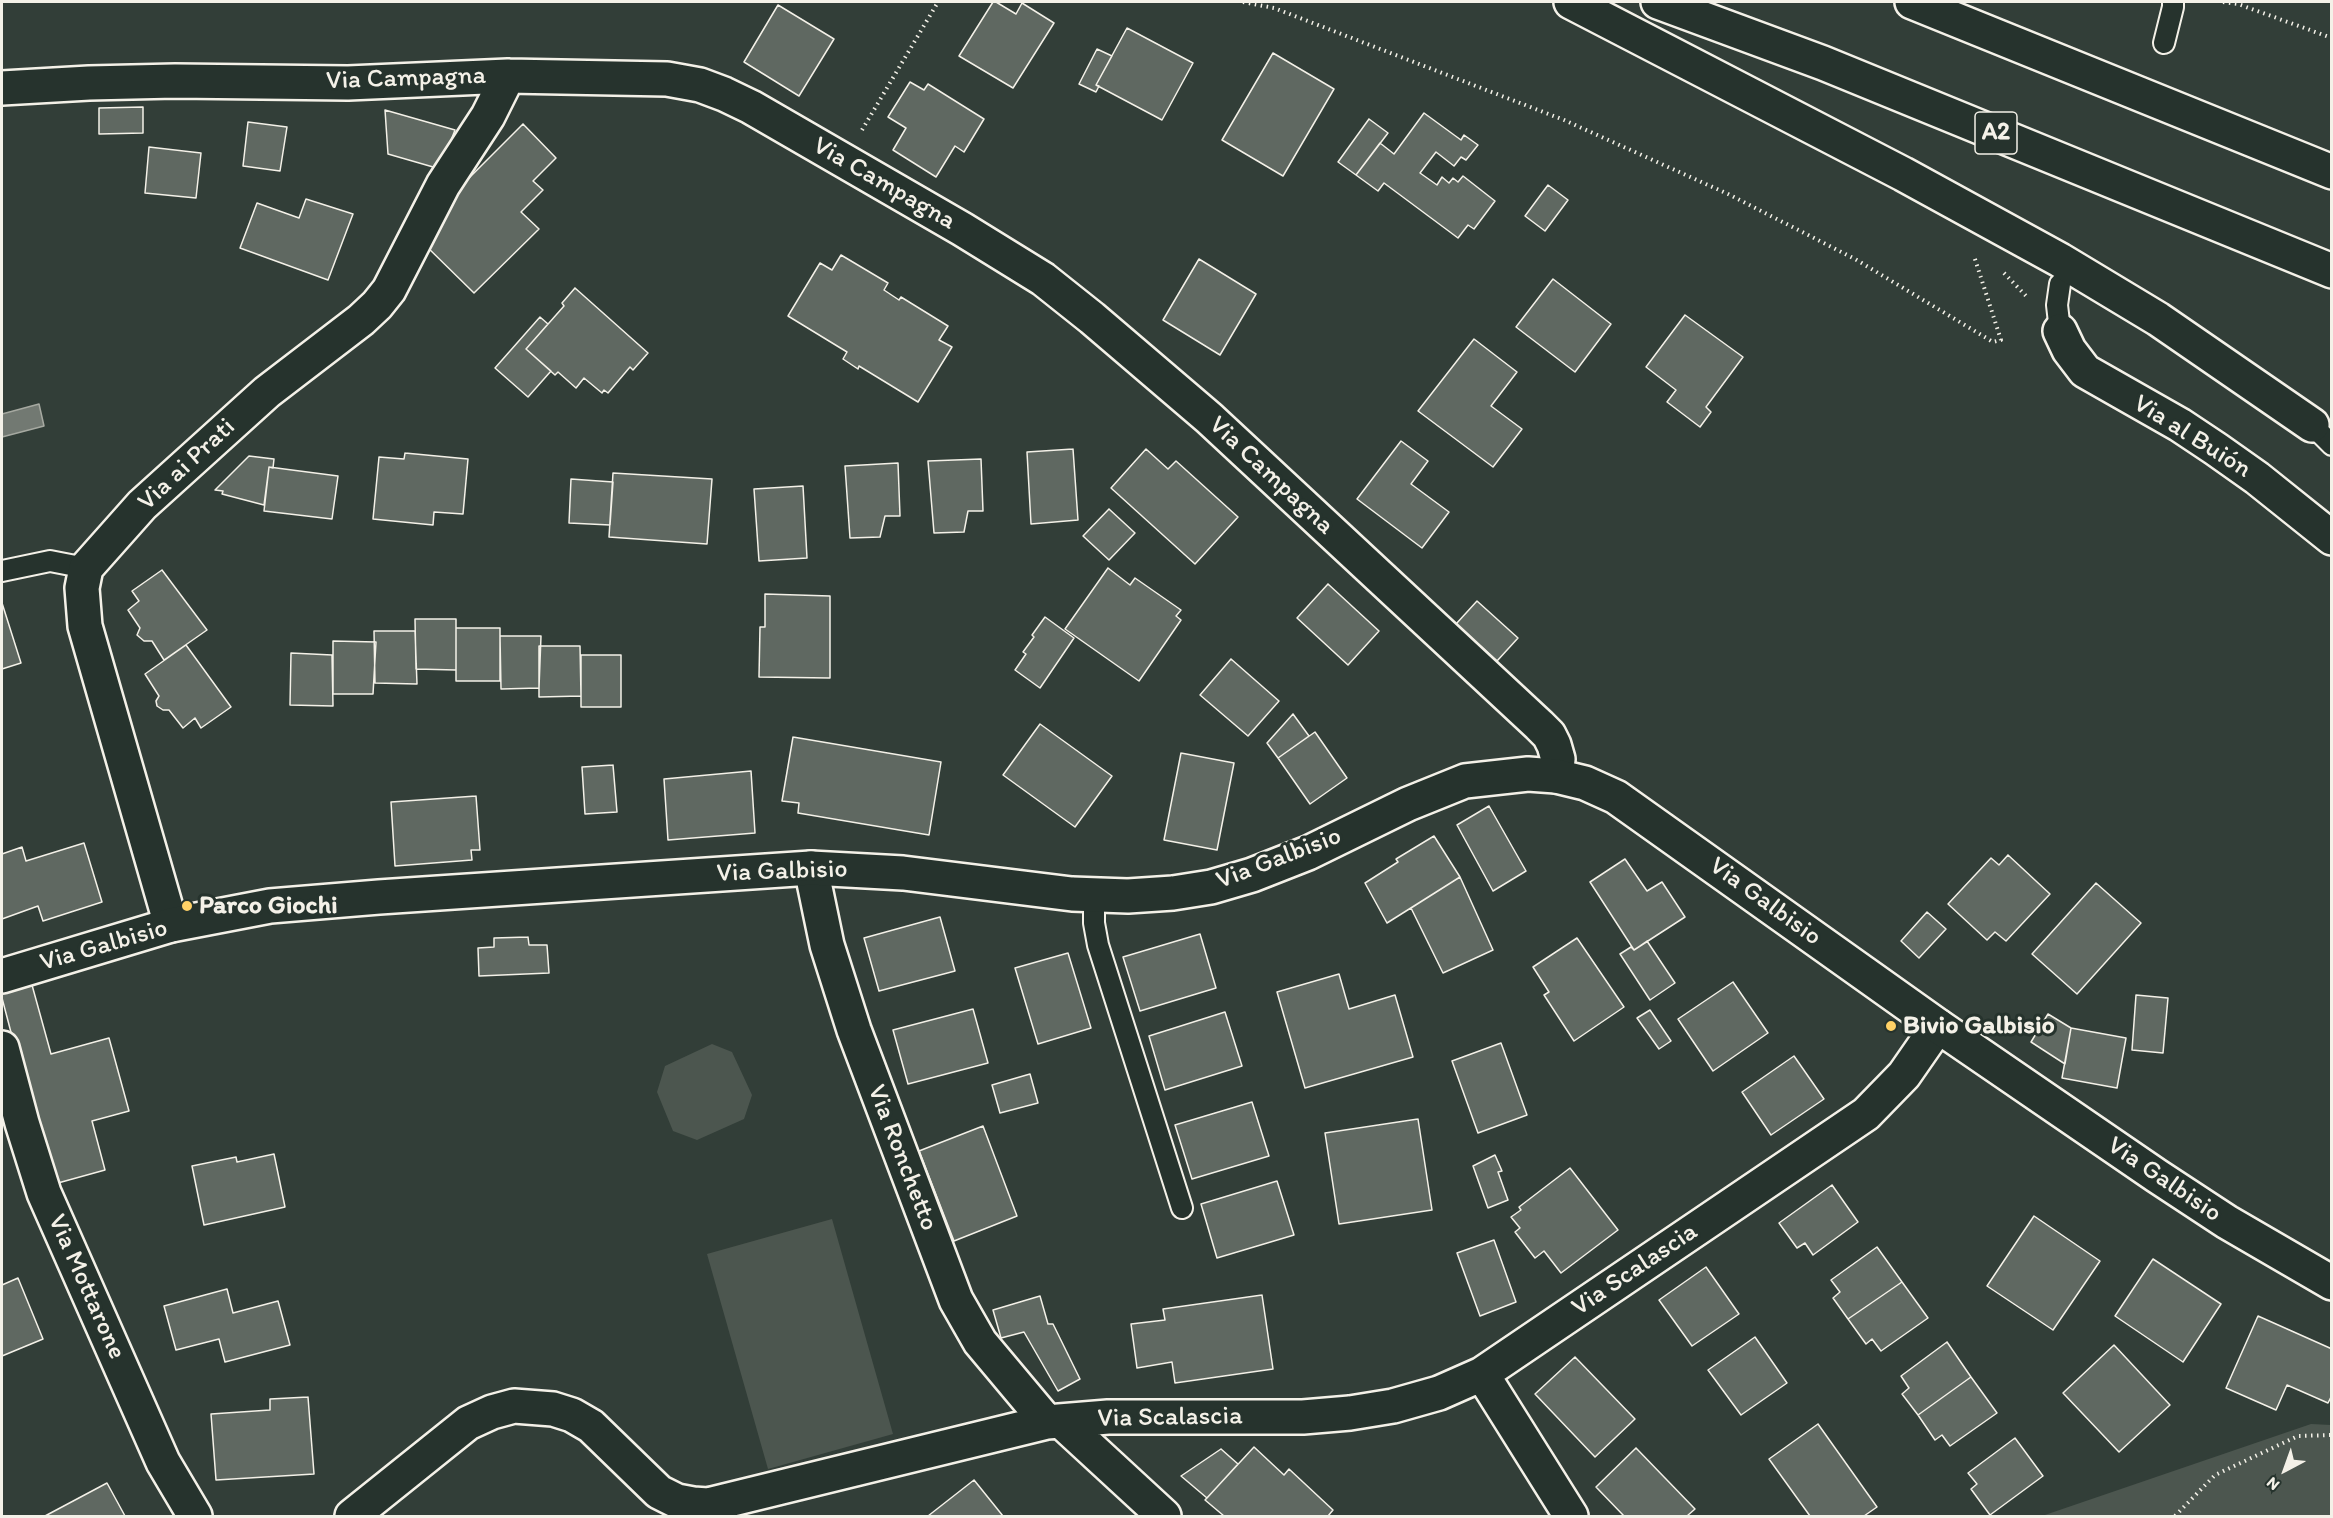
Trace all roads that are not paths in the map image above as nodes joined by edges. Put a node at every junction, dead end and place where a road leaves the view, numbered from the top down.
1 (1571, 2) edge
2 (1659, 2) edge
3 (1912, 2) edge
4 (2173, 2) edge
5 (2164, 43) dead end
6 (508, 76) junction
7 (2, 88) edge
8 (2331, 172) edge
9 (2331, 271) edge
10 (2060, 284) dead end
11 (2060, 331) joint
12 (2325, 436) edge
13 (2331, 538) edge
14 (86, 567) junction
15 (2, 572) edge
16 (1556, 776) junction
17 (811, 868) junction
18 (1094, 896) junction
19 (171, 925) junction
20 (2, 976) edge
21 (1938, 1026) junction
22 (2, 1048) edge
23 (1182, 1208) dead end
24 (2331, 1283) edge
25 (1482, 1374) junction
26 (1054, 1421) junction
27 (678, 1509) edge
28 (195, 1516) edge
29 (352, 1516) edge
30 (1164, 1516) edge
31 (1571, 1516) edge

1 - 12 main road
2 - 9 main road, A2
3 - 8 main road
4 - 5 lane
6 - 7 main road, Via Campagna
6 - 14 main road, Via ai Prati
6 - 16 main road, Via Campagna
10 - 11 lane
11 - 13 main road, Via al Buión
14 - 15 lane
14 - 19 main road
16 - 18 main road, Via Galbisio
16 - 21 main road, Via Galbisio
17 - 18 main road, Via Galbisio
17 - 19 main road, Via Galbisio
17 - 26 main road, Via Ronchetto
18 - 23 lane
19 - 20 main road, Via Galbisio
21 - 24 main road, Via Galbisio
21 - 25 main road, Via Scalascia
22 - 28 main road, Via Mottarone
25 - 26 main road, Via Scalascia
25 - 31 main road
26 - 27 main road, Via Scalascia
26 - 30 main road, Via Ronchetto
27 - 29 main road, Via Scalascia

